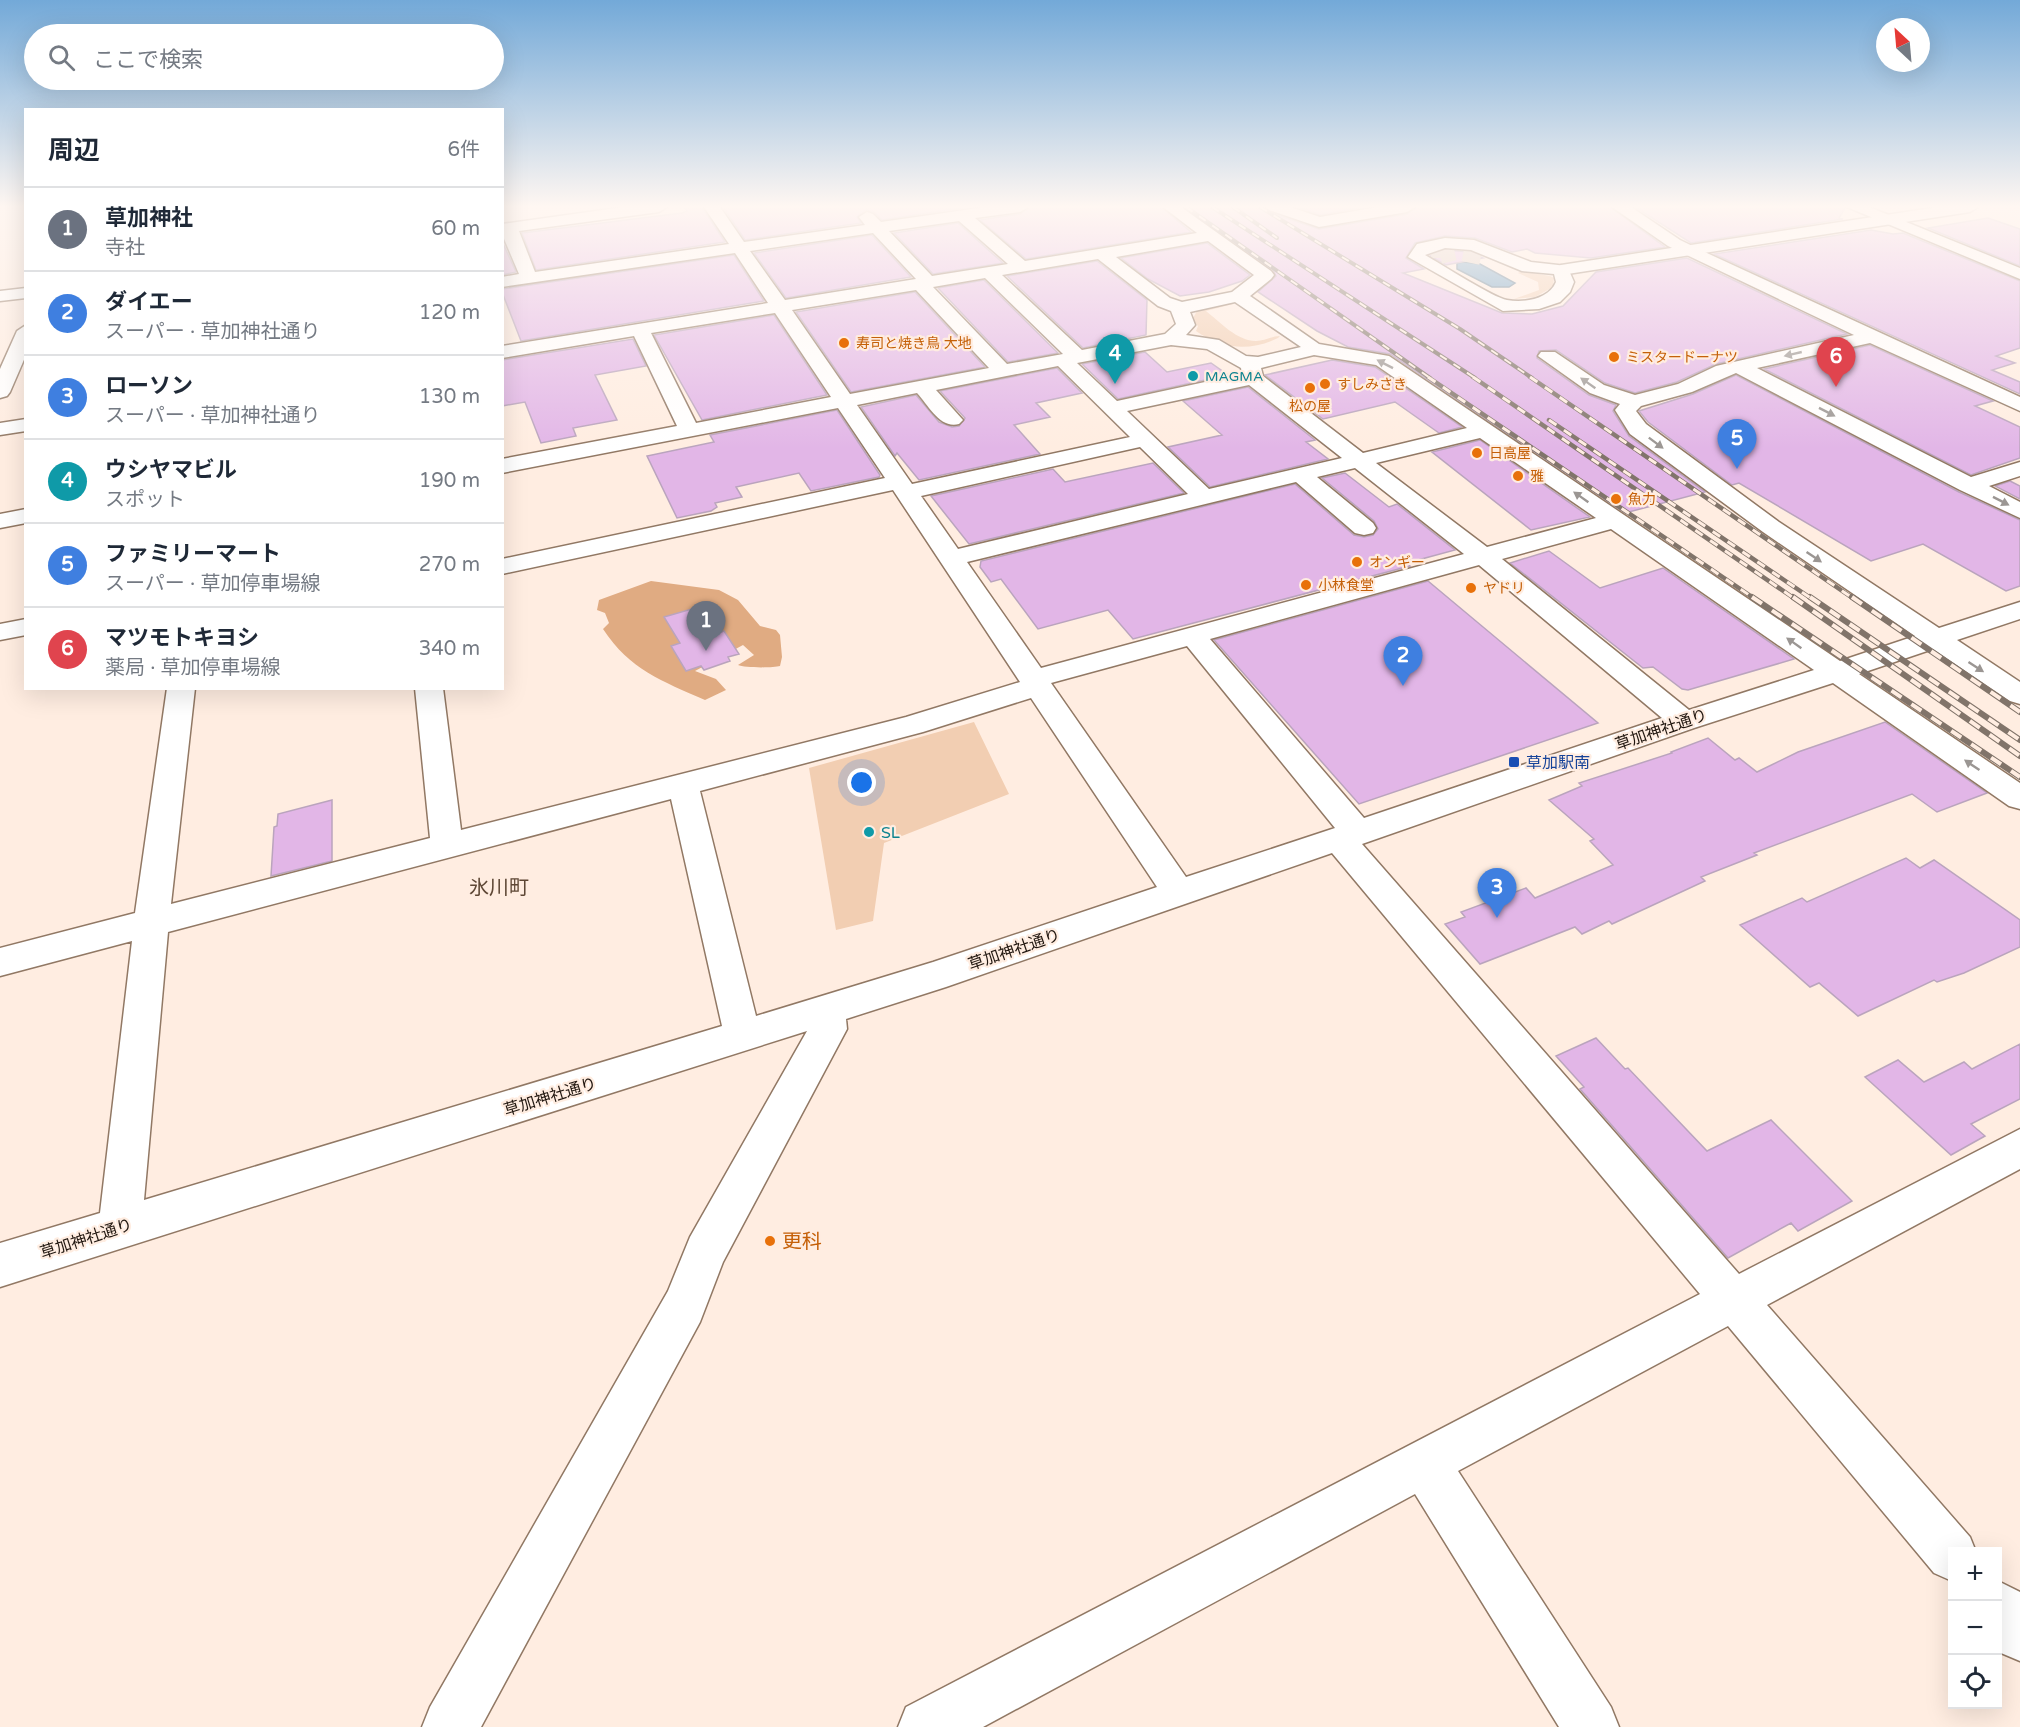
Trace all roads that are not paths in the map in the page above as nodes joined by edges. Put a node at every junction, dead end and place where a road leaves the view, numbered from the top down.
1 (767, 288) edge
2 (902, 288) edge
3 (928, 288) edge
4 (1004, 288) edge
5 (1145, 288) edge
6 (1249, 288) edge
7 (1469, 288) tunnel mouth
8 (1563, 288) edge
9 (1767, 288) edge
10 (24, 293) edge
11 (0, 296) edge
12 (1238, 296) junction
13 (780, 307) junction
14 (1183, 316) junction
15 (640, 330) junction
16 (24, 336) edge
17 (1870, 336) junction
18 (1171, 339) junction
19 (1212, 345) junction
20 (1311, 349) junction
21 (504, 352) edge
22 (1548, 356) dead end
23 (1070, 359) junction
24 (1738, 366) junction
25 (1251, 370) junction
26 (1003, 371) junction
27 (922, 386) junction
28 (0, 392) edge
29 (844, 402) junction
30 (1634, 402) junction
31 (2020, 405) edge
32 (1112, 408) junction
33 (952, 420) dead end
34 (24, 425) edge
35 (0, 429) edge
36 (1485, 430) junction
37 (690, 431) junction
38 (1144, 440) junction
39 (1361, 460) junction
40 (504, 466) edge
41 (2020, 469) edge
42 (1301, 475) junction
43 (1968, 485) junction
44 (903, 487) junction
45 (1205, 498) junction
46 (2020, 511) edge
47 (24, 516) edge
48 (1616, 520) junction
49 (0, 521) edge
50 (1364, 528) dead end
51 (951, 558) junction
52 (1484, 558) junction
53 (504, 567) edge
54 (2020, 610) edge
55 (24, 627) edge
56 (0, 632) edge
57 (1194, 637) junction
58 (1933, 638) junction
59 (1836, 672) junction
60 (1036, 683) junction
61 (181, 690) edge
62 (429, 690) edge
63 (2020, 695) edge
64 (1684, 721) junction
65 (683, 785) junction
66 (2020, 798) edge
67 (1348, 836) junction
68 (447, 847) junction
69 (1179, 893) junction
70 (151, 924) junction
71 (0, 962) edge
72 (826, 1010) junction
73 (743, 1037) junction
74 (2020, 1148) edge
75 (120, 1227) junction
76 (0, 1265) edge
77 (1733, 1299) junction
78 (1424, 1462) junction
79 (1948, 1549) edge
80 (2002, 1612) edge
81 (2020, 1634) edge
82 (450, 1727) edge
83 (926, 1727) edge
84 (1591, 1727) edge

1 - 13 street
2 - 13 street
3 - 26 street
4 - 23 street
5 - 14 street
6 - 12 street
7 - 8 street
9 - 17 street
10 - 11 street
12 - 14 street
12 - 20 street
13 - 15 street
13 - 29 street
14 - 18 street
14 - 19 street
15 - 21 street
15 - 37 street
16 - 28 street
17 -> 24 street
17 - 31 street
18 - 19 street
18 - 23 street
19 - 25 street
20 - 25 street
36 -> 20 street
30 -> 22 street
23 - 26 street
23 - 32 street
24 - 30 street
24 -> 43 street
25 - 32 street
25 - 39 street
26 - 27 street
27 - 29 street
27 - 33 street
29 - 37 street
29 - 44 street
30 -> 58 street
32 - 38 street
34 - 35 street
36 - 39 street
48 -> 36 street
37 - 40 street
38 - 44 street
38 - 45 street
39 - 42 street
39 - 52 street
41 - 43 street
42 - 45 street
42 - 50 street
43 -> 46 street
44 - 51 street
44 - 53 street
45 - 51 street
47 - 49 street
48 - 52 street
59 -> 48 street
51 - 60 street
52 - 57 street
52 - 64 street
54 - 58 street, 草加神社通り
55 - 56 street
57 - 60 street
57 - 67 street
58 - 59 street, 草加神社通り
58 -> 63 street
59 - 64 street, 草加神社通り
66 -> 59 street
60 - 65 street
60 - 69 street
61 - 70 street
62 - 68 street
64 - 67 street, 草加神社通り
65 - 68 street
65 - 73 street
67 - 69 street, 草加神社通り
67 - 77 street
68 - 70 street
69 - 72 street, 草加神社通り
70 - 71 street
70 - 75 street
72 - 73 street, 草加神社通り
72 - 82 street
73 - 75 street, 草加神社通り
74 - 77 street
75 - 76 street, 草加神社通り
77 - 78 street
77 - 79 street
78 - 83 street
78 - 84 street
80 - 81 street

